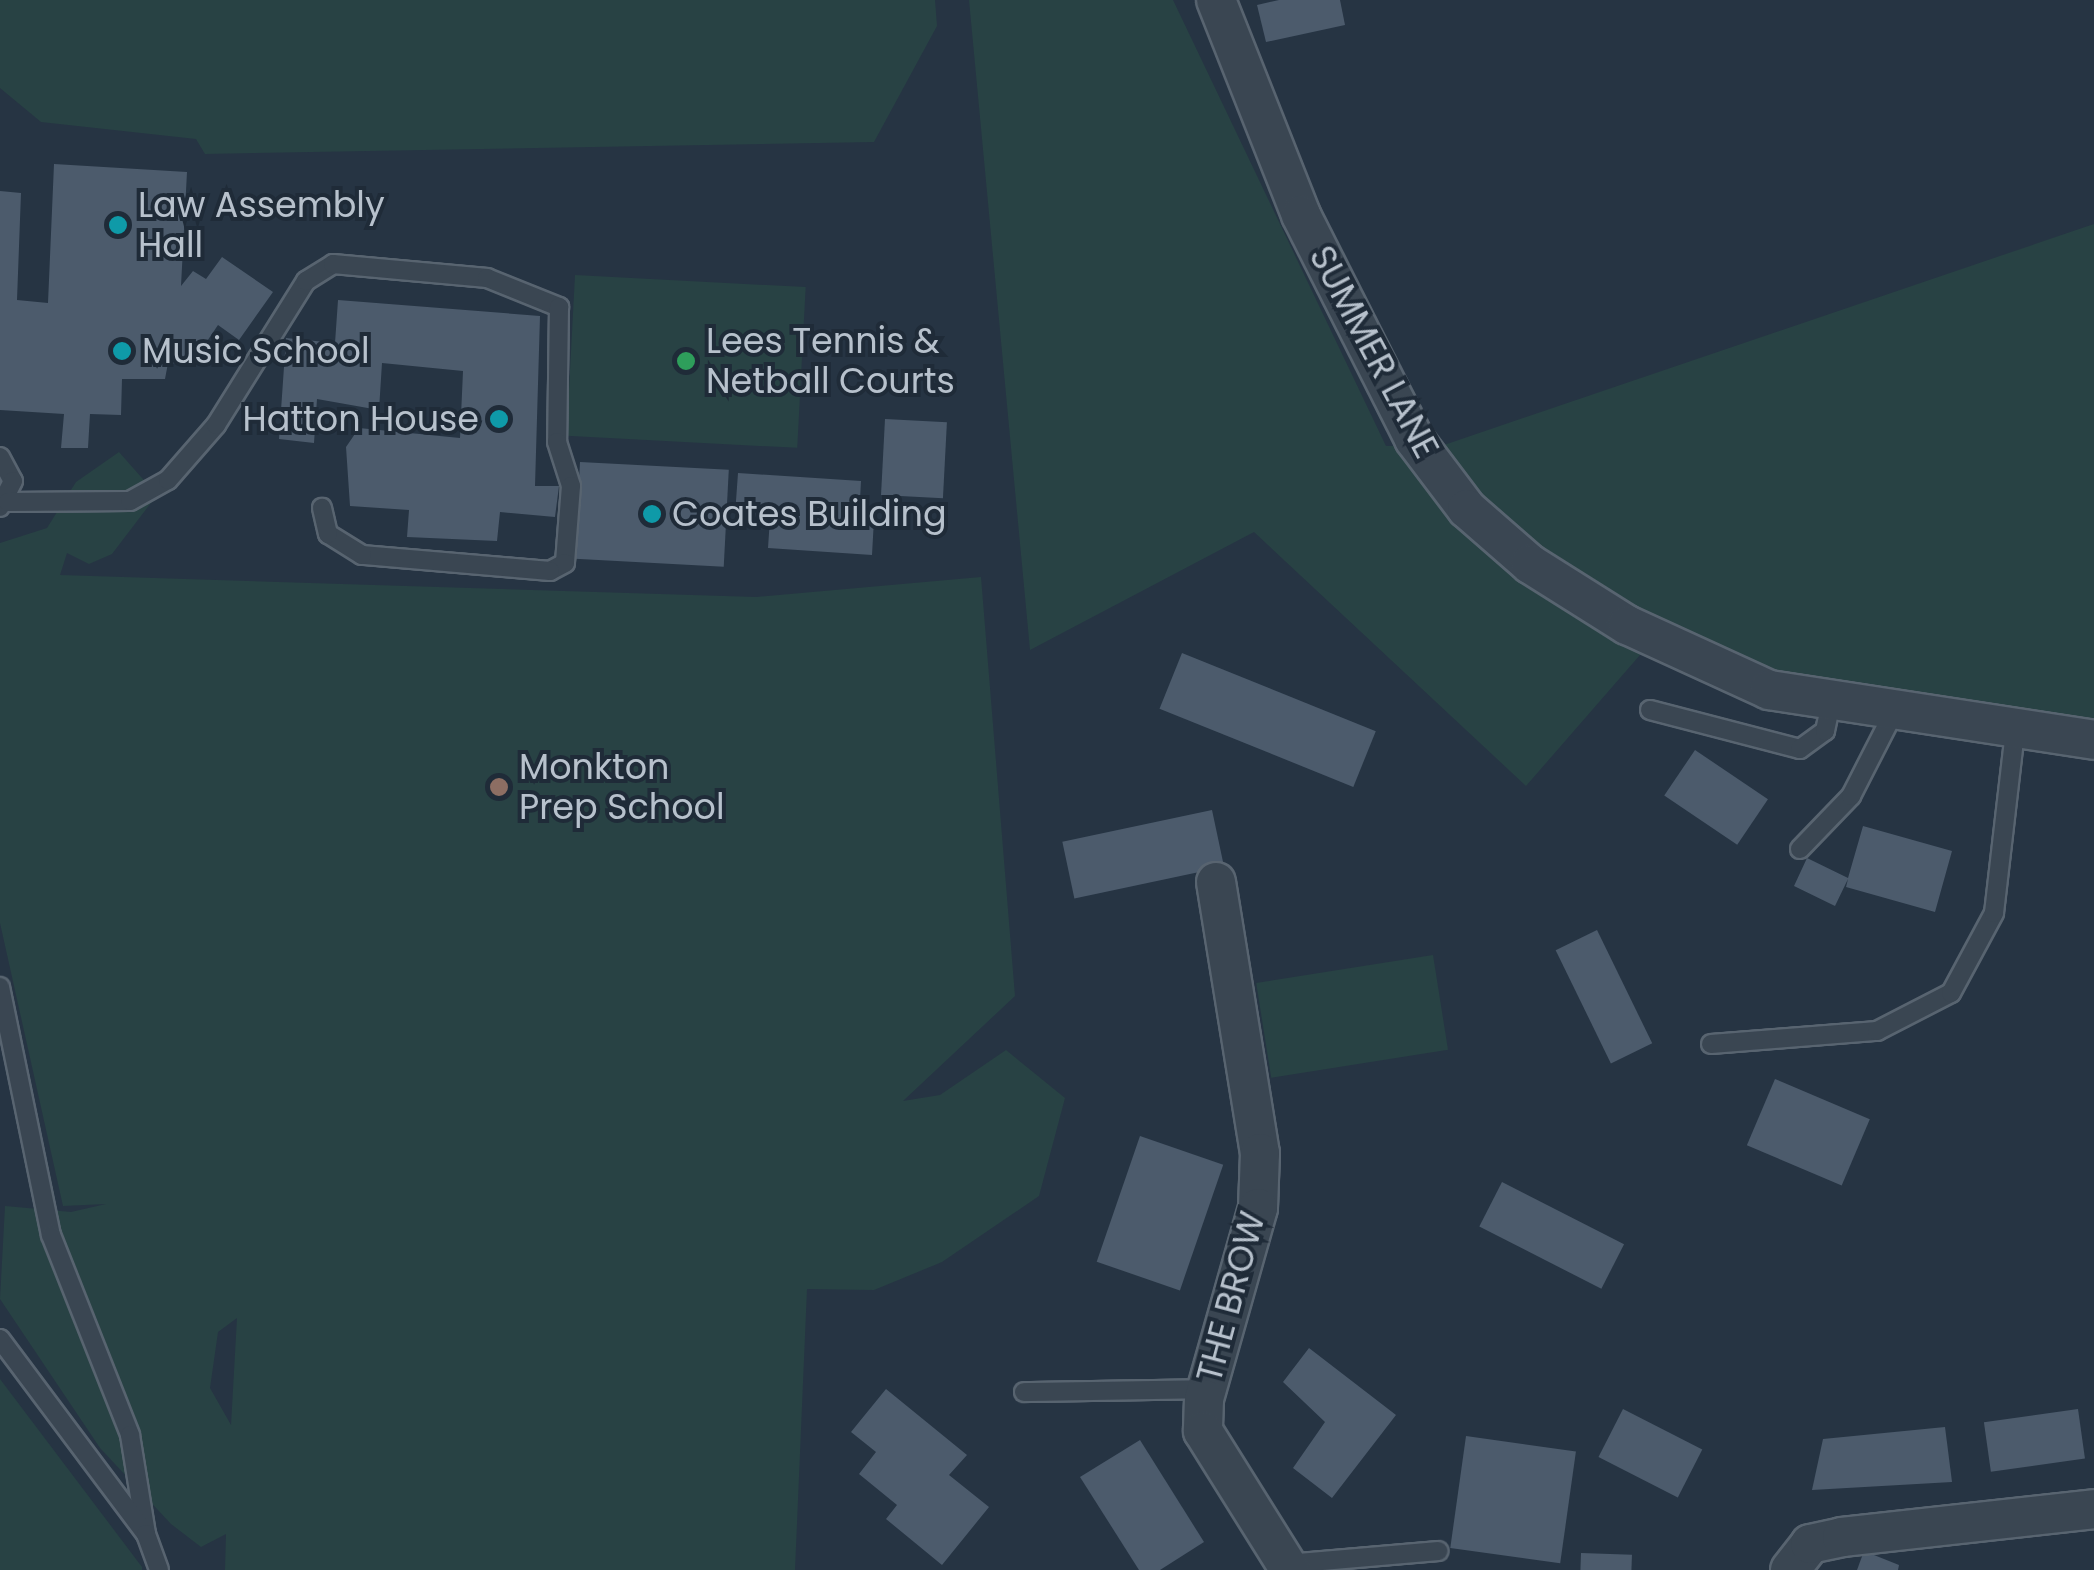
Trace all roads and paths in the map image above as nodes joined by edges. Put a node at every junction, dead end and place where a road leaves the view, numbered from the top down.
1 (1216, 0) edge
2 (0, 457) edge
3 (4, 505) edge
4 (322, 508) dead end
5 (1832, 698) junction
6 (1897, 706) junction
7 (1650, 710) dead end
8 (2016, 724) junction
9 (2094, 740) edge
10 (1800, 849) dead end
11 (1216, 882) dead end
12 (0, 986) edge
13 (1711, 1044) dead end
14 (0, 1339) edge
15 (1206, 1389) junction
16 (1024, 1392) dead end
17 (2094, 1509) edge
18 (146, 1534) junction
19 (1438, 1551) dead end
20 (1288, 1567) edge
21 (158, 1570) edge
22 (1790, 1570) edge

1 - 5 street, SUMMER LANE
2 - 3 lane
3 - 4 lane
5 - 6 street, SUMMER LANE
5 - 7 lane
6 - 8 street, SUMMER LANE
6 - 10 lane
8 - 9 street, SUMMER LANE
8 - 13 lane
11 - 15 street, THE BROW
12 - 18 lane
14 - 18 lane
15 - 16 lane
15 - 20 street, THE BROW
17 - 22 street
18 - 21 lane
19 - 20 lane

